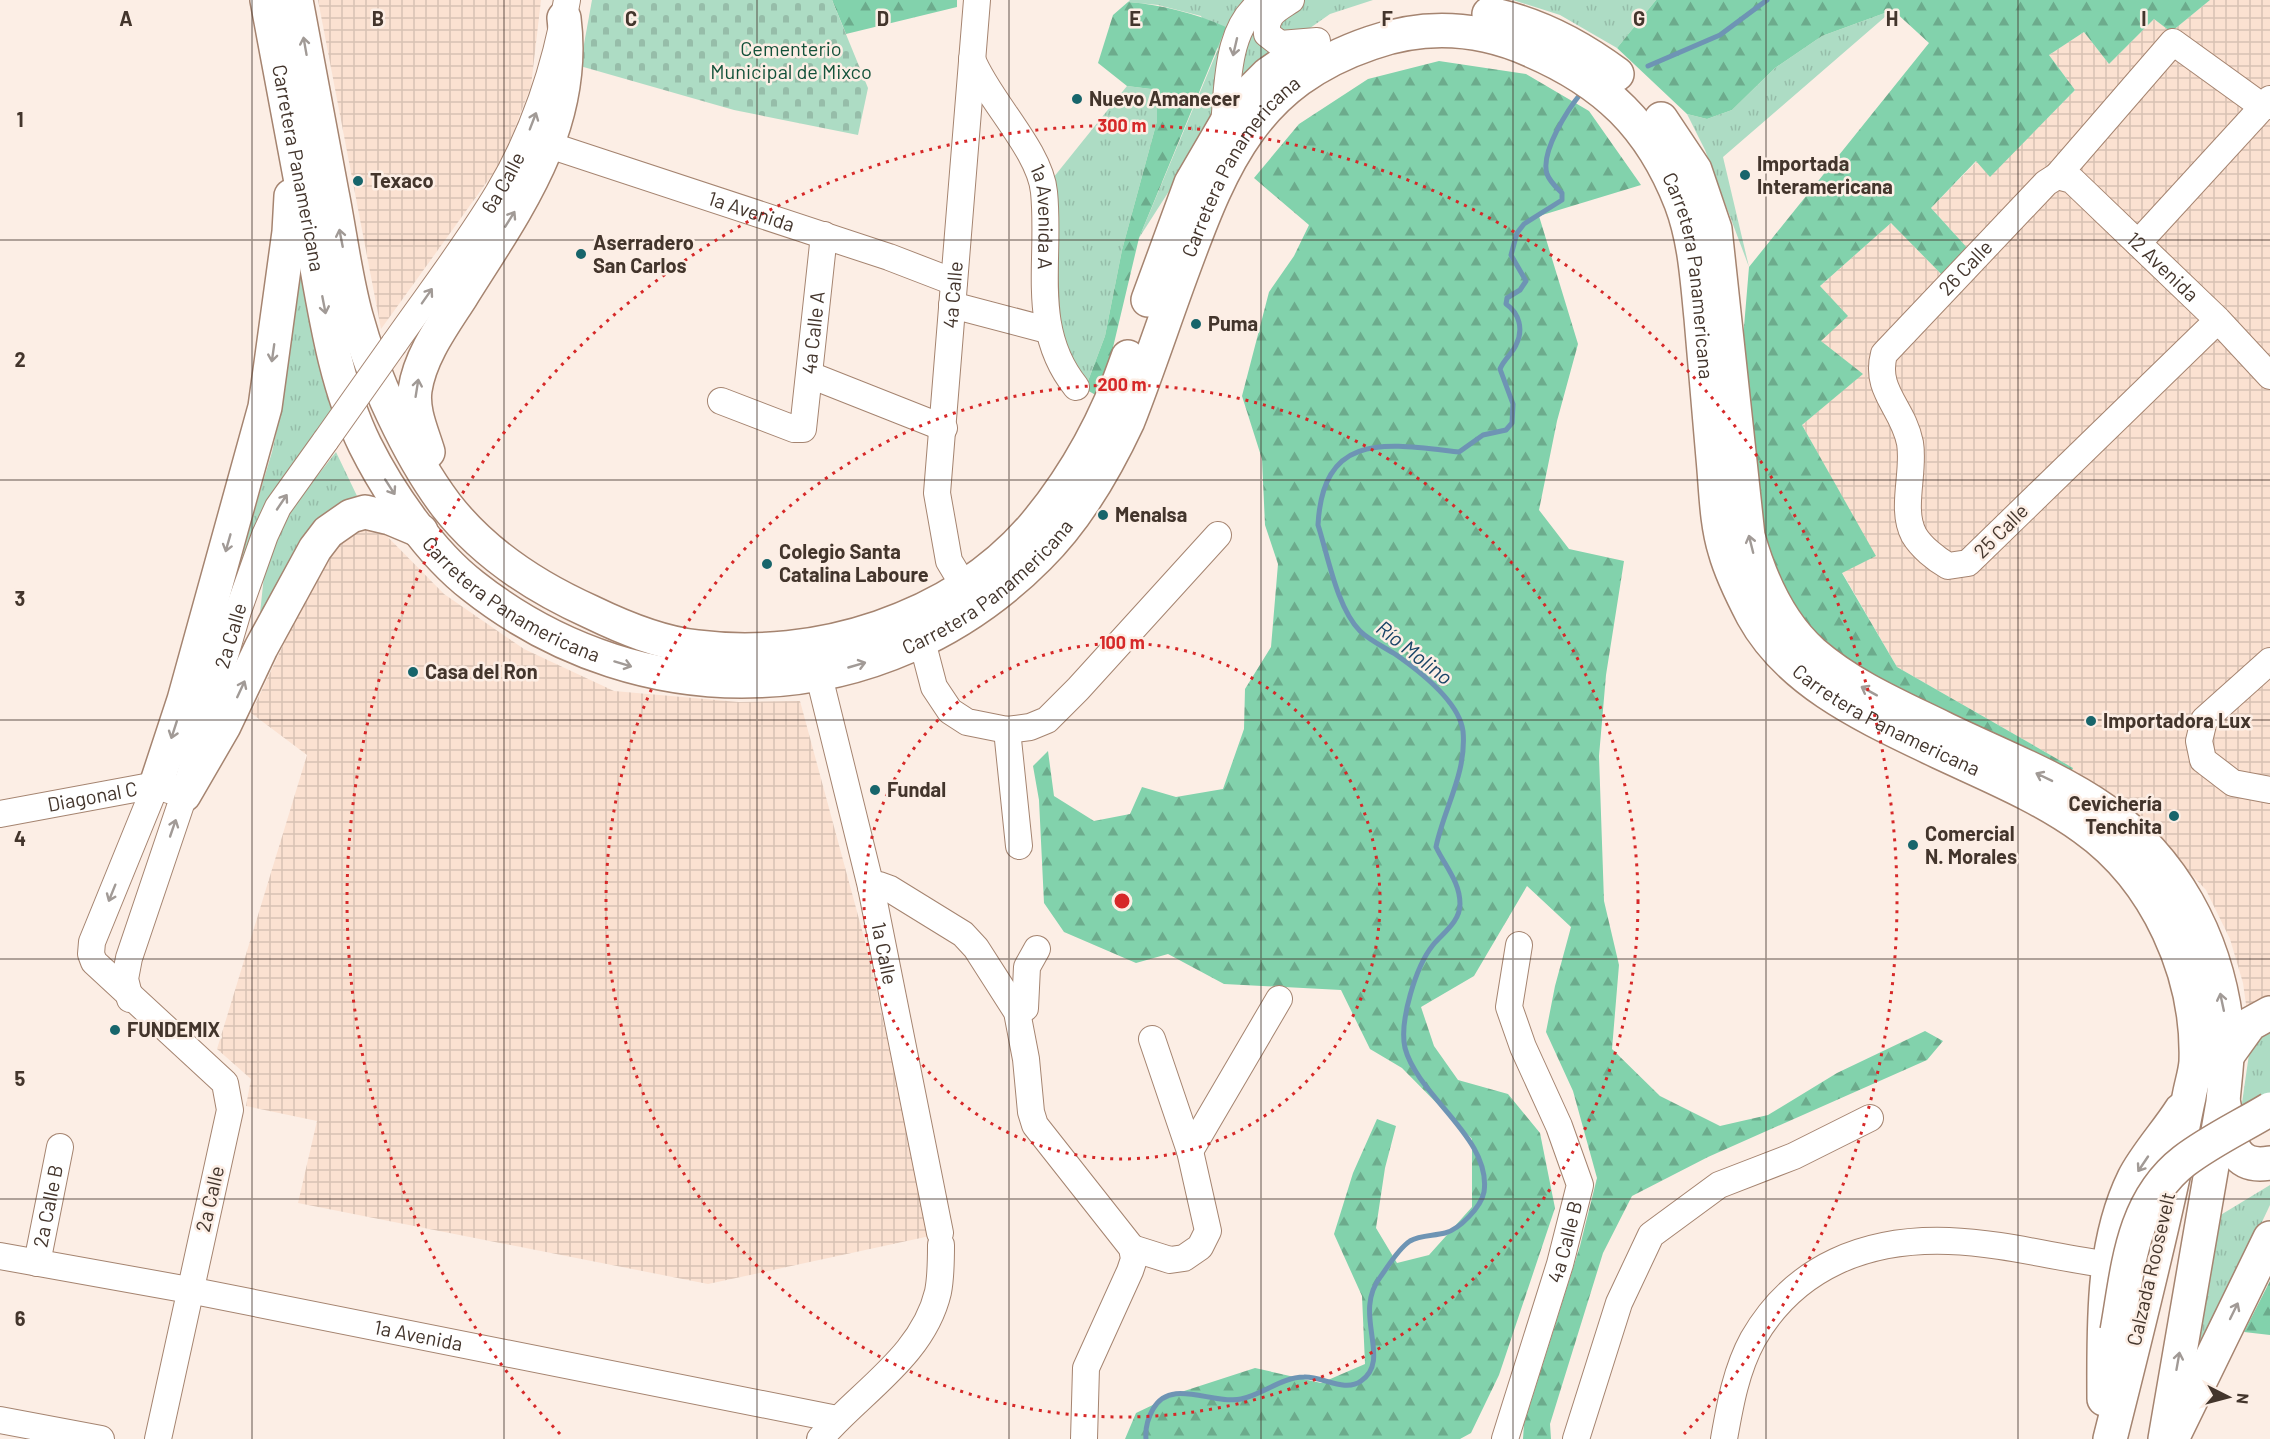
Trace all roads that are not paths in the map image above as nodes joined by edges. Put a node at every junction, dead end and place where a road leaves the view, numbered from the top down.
1 (267, 0) edge
2 (296, 0) edge
3 (977, 0) edge
4 (1265, 0) edge
5 (1291, 0) edge
6 (566, 9) edge
7 (1317, 41) junction
8 (972, 60) junction
9 (2266, 103) edge
10 (1224, 127) junction
11 (290, 128) junction
12 (549, 145) junction
13 (2051, 180) junction
14 (824, 235) junction
15 (2138, 243) junction
16 (953, 293) junction
17 (2218, 320) junction
18 (1047, 330) junction
19 (394, 344) joint
20 (1884, 354) joint
21 (810, 375) junction
22 (2270, 376) edge
23 (1076, 387) dead end
24 (721, 401) dead end
25 (944, 428) junction
26 (446, 505) junction
27 (421, 531) junction
28 (1218, 535) dead end
29 (964, 586) junction
30 (922, 641) junction
31 (2270, 661) edge
32 (819, 676) junction
33 (1007, 730) junction
34 (170, 790) junction
35 (2270, 790) edge
36 (0, 814) edge
37 (1019, 846) dead end
38 (872, 887) junction
39 (1519, 945) dead end
40 (1037, 949) dead end
41 (129, 958) junction
42 (99, 967) junction
43 (130, 999) junction
44 (1279, 999) dead end
45 (1017, 1012) junction
46 (2270, 1013) edge
47 (1152, 1039) dead end
48 (2227, 1056) junction
49 (2188, 1099) junction
50 (2223, 1102) junction
51 (2270, 1109) edge
52 (1870, 1118) dead end
53 (60, 1147) dead end
54 (1190, 1151) junction
55 (2270, 1163) edge
56 (2270, 1238) edge
57 (1132, 1248) junction
58 (0, 1256) edge
59 (37, 1263) junction
60 (2111, 1265) junction
61 (189, 1290) junction
62 (2104, 1399) junction
63 (837, 1419) junction
64 (0, 1420) edge
65 (101, 1439) edge
66 (158, 1439) edge
67 (820, 1439) edge
68 (1084, 1439) edge
69 (1505, 1439) edge
70 (1575, 1439) edge
71 (1724, 1439) edge
72 (2108, 1439) edge
73 (2165, 1439) edge
74 (2172, 1439) edge

1 - 11 main road, Carretera Panamericana
26 -> 2 main road, Carretera Panamericana
3 - 8 street, 4a Calle
4 -> 10 street
5 - 7 street
6 - 12 main road
19 -> 6 street, 6a Calle
7 - 10 main road, Carretera Panamericana
48 -> 7 main road, Carretera Panamericana
8 - 16 street, 4a Calle
8 - 18 street, 1a Avenida A
9 - 13 street, 26 Calle
9 - 15 street
10 - 29 main road, Carretera Panamericana
11 -> 27 main road, Carretera Panamericana
11 -> 34 main road
12 - 14 street, 1a Avenida
26 -> 12 main road
13 - 15 street, 12 Avenida
13 - 20 street, 26 Calle
14 - 16 street, 1a Avenida
14 - 21 street, 4a Calle A
15 - 17 street, 12 Avenida
16 - 18 street, 1a Avenida
16 - 25 street, 4a Calle
17 - 20 street, 25 Calle
17 - 22 street, 12 Avenida
18 - 23 street, 1a Avenida A
34 -> 19 street, 2a Calle, bridge
21 - 24 street, 4a Calle A
21 - 25 street
25 - 29 street, 4a Calle
26 - 29 main road, Carretera Panamericana
27 -> 32 main road, Carretera Panamericana
34 -> 27 main road
28 - 33 street
32 -> 30 main road, Carretera Panamericana
30 - 33 street
30 - 49 main road, Carretera Panamericana
31 - 35 street
32 - 38 street, 1a Calle
33 - 37 street
34 - 36 street, Diagonal C
41 -> 34 street, 2a Calle
34 -> 42 street, 2a Calle
38 - 45 street
38 - 63 street, 1a Calle
39 - 69 street, 4a Calle B
40 - 45 street
41 - 42 street
41 - 43 street, 2a Calle
42 - 43 street, 2a Calle
43 - 61 street, 2a Calle
44 - 54 street
45 - 57 street
46 - 48 main road
47 - 54 street
48 - 50 main road, Carretera Panamericana
49 -> 60 main road
49 - 72 main road, Calzada Roosevelt
50 - 55 main road
73 -> 50 main road, Calzada Roosevelt
51 - 62 main road, bridge
52 - 70 street
53 - 59 street, 2a Calle B
54 - 57 street
74 -> 56 main road
57 - 68 street
58 - 59 street, 1a Avenida
59 - 61 street, 1a Avenida
60 - 62 main road
60 - 71 street
61 - 63 street, 1a Avenida
61 - 66 street, 2a Calle
62 - 72 main road
63 - 67 street, 1a Calle
64 - 65 street

